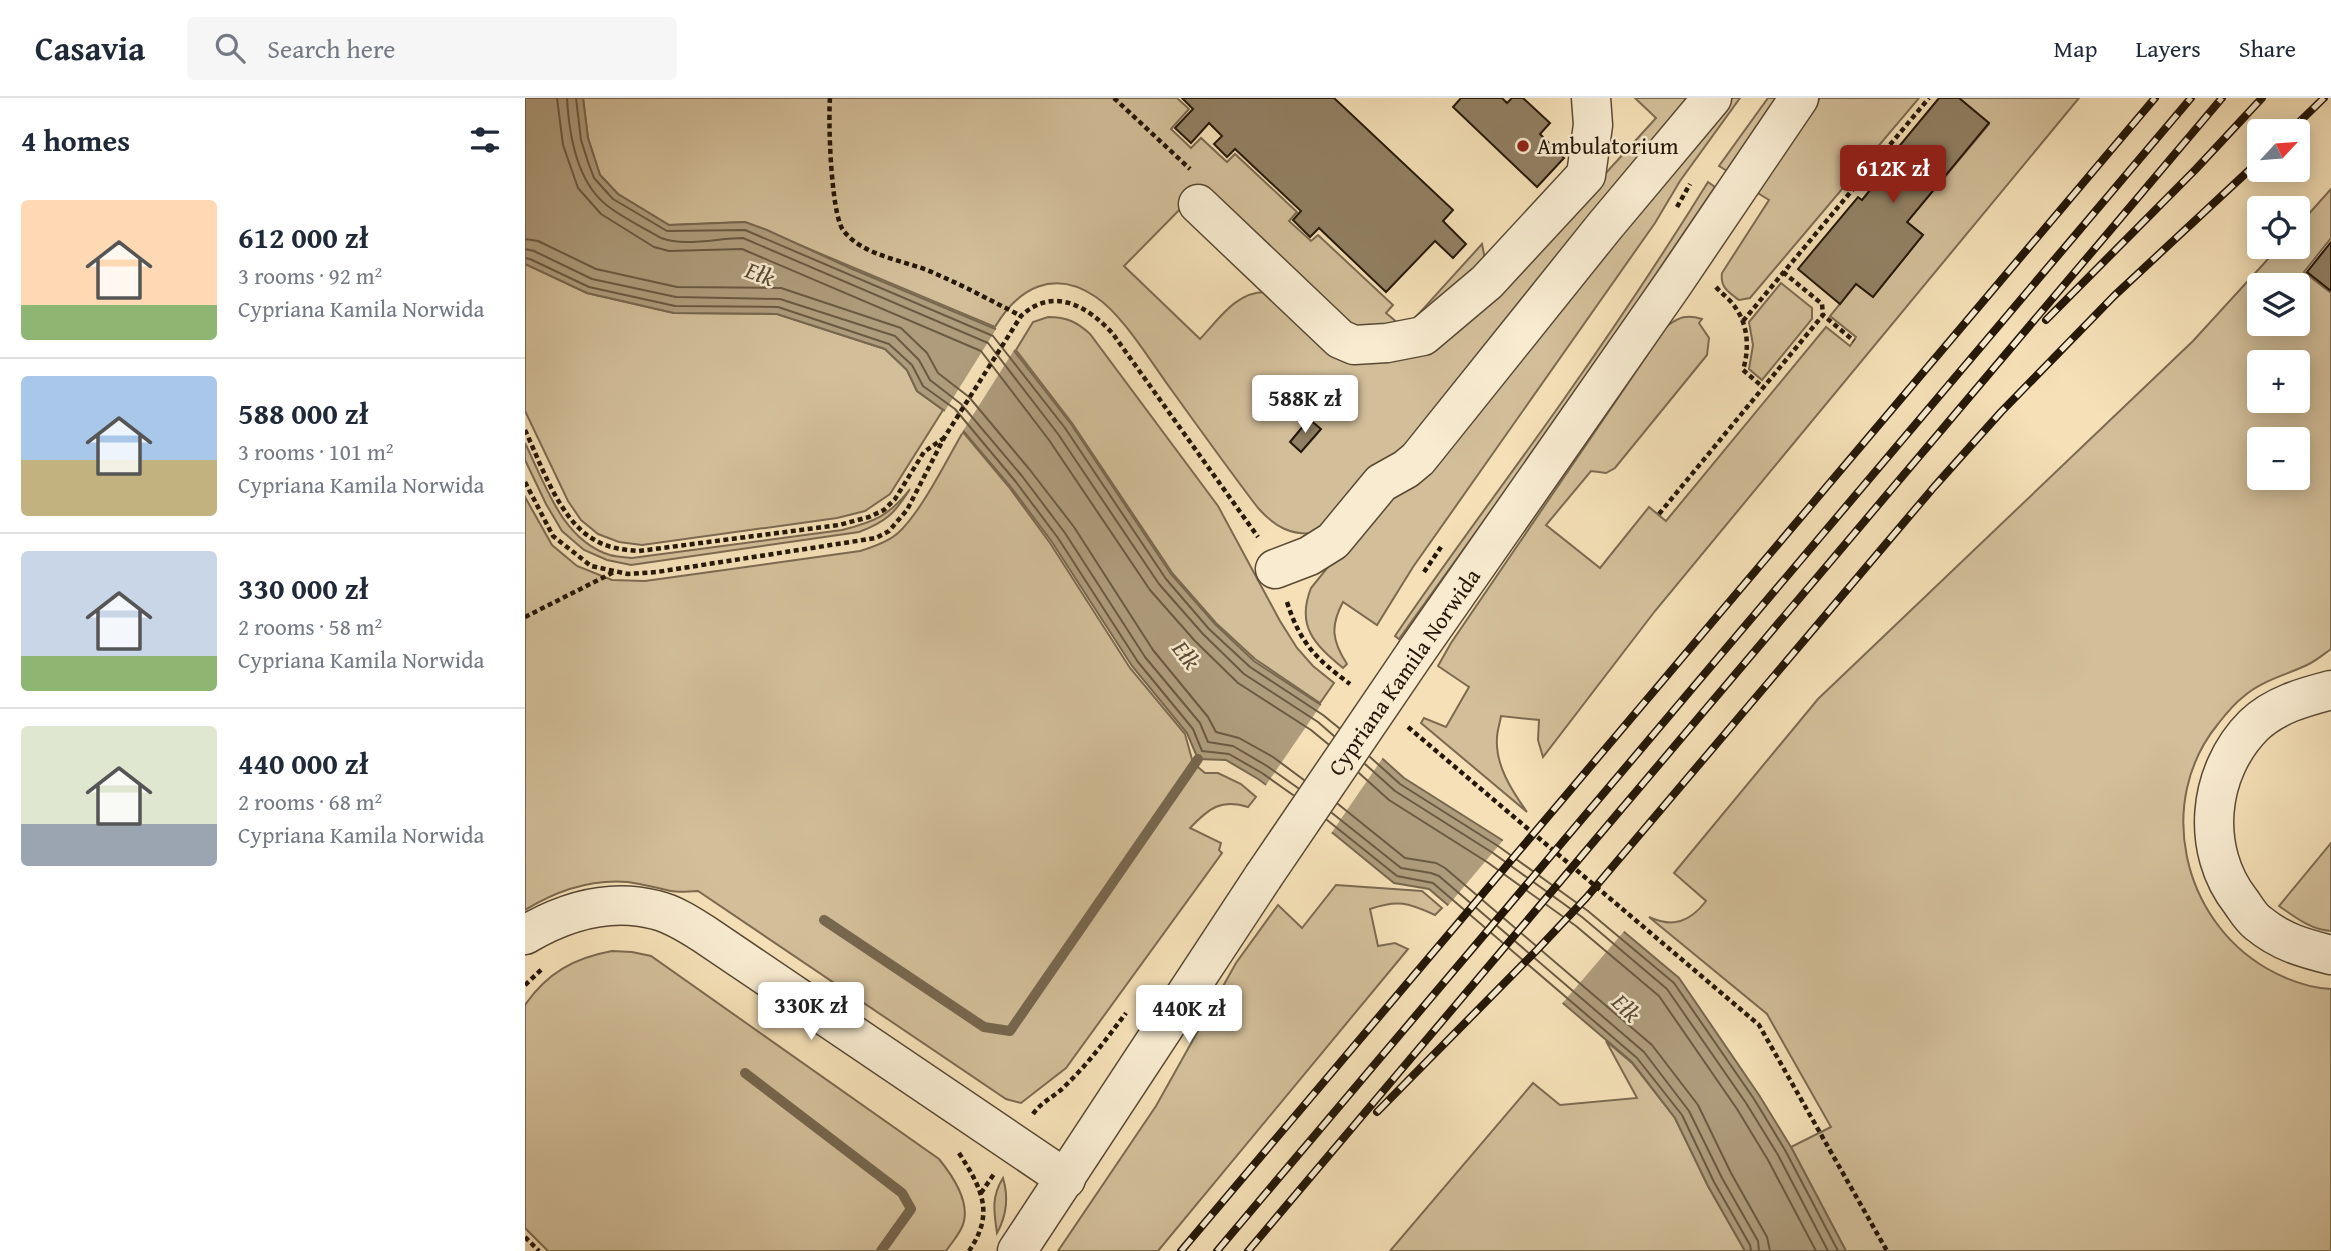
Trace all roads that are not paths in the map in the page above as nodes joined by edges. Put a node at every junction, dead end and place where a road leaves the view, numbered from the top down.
1 (1591, 98) edge
2 (1712, 98) edge
3 (1799, 98) edge
4 (1196, 188) road end
5 (1276, 569) road end
6 (2331, 690) edge
7 (536, 941) edge
8 (2331, 955) edge
9 (1066, 1179) junction
10 (1017, 1251) edge

1 - 4 street
2 - 5 street
3 - 9 street, Cypriana Kamila Norwida, bridge
6 - 8 street
7 - 9 street
9 - 10 street, Cypriana Kamila Norwida

